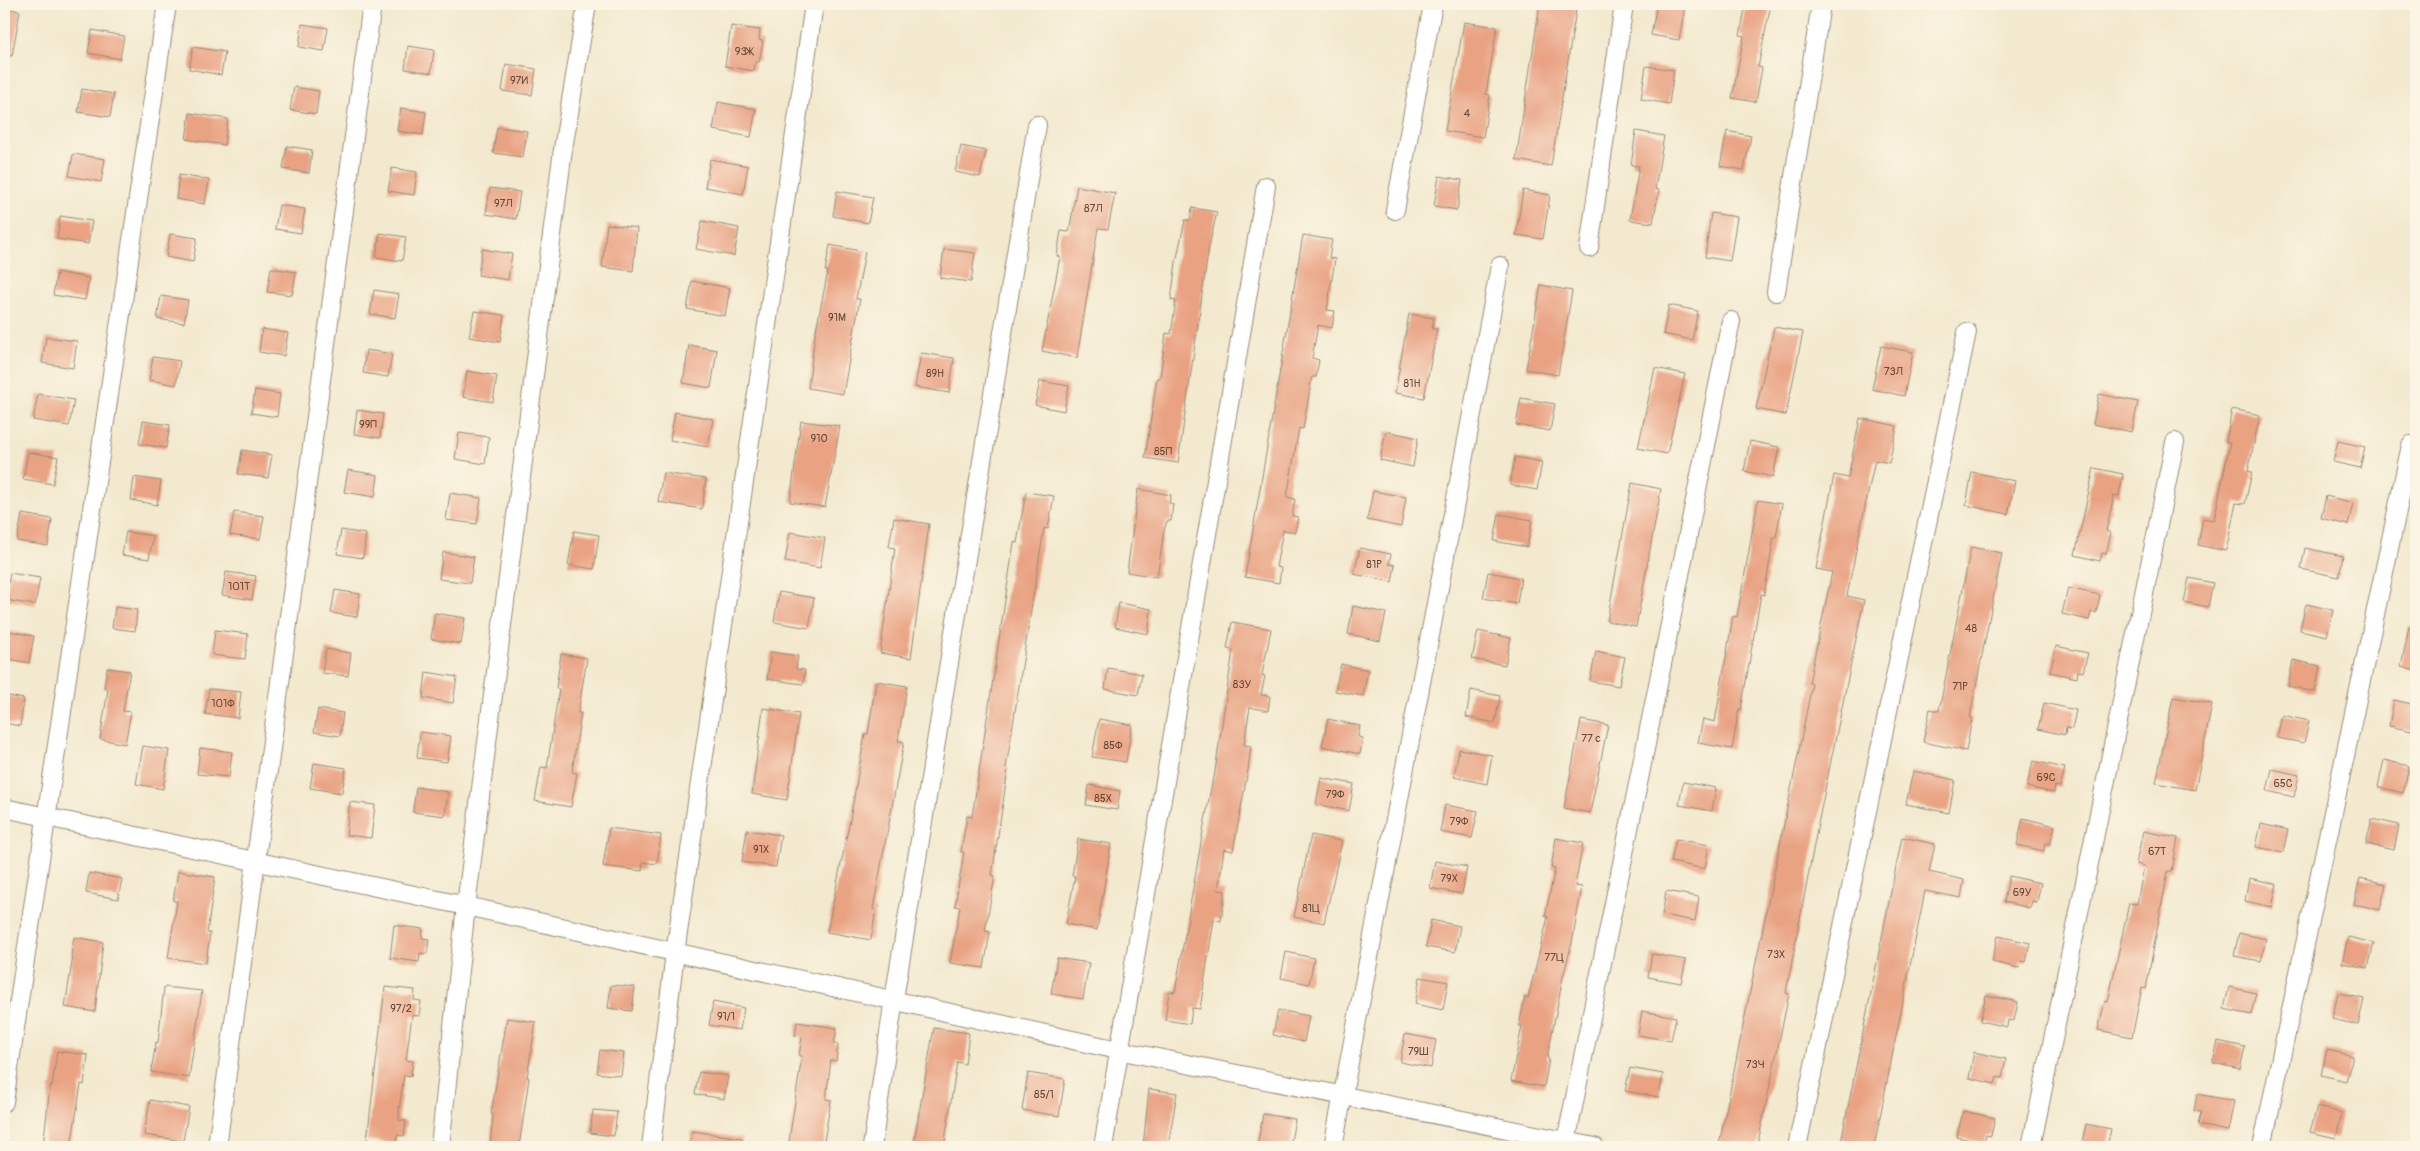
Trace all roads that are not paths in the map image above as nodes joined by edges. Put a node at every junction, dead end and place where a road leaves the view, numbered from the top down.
1 (168, 4) edge
2 (372, 4) edge
3 (587, 4) edge
4 (814, 4) edge
5 (1433, 4) edge
6 (1624, 4) edge
7 (1821, 4) edge
8 (1038, 125) dead end
9 (1266, 186) dead end
10 (1395, 210) dead end
11 (1590, 248) dead end
12 (1500, 266) dead end
13 (1776, 292) dead end
14 (1731, 321) dead end
15 (1967, 332) dead end
16 (2175, 442) dead end
17 (2411, 445) dead end
18 (4, 808) edge
19 (45, 817) junction
20 (256, 862) junction
21 (466, 906) junction
22 (675, 953) junction
23 (894, 999) junction
24 (1118, 1050) junction
25 (1342, 1097) junction
26 (4, 1102) edge
27 (1565, 1144) edge
28 (217, 1147) edge
29 (440, 1147) edge
30 (651, 1147) edge
31 (872, 1147) edge
32 (1103, 1147) edge
33 (1333, 1147) edge
34 (1595, 1147) edge
35 (1797, 1147) edge
36 (2031, 1147) edge
37 (2262, 1147) edge

1 - 19 street
2 - 20 street
3 - 21 street
4 - 22 street
5 - 10 street
6 - 11 street
7 - 13 street
8 - 23 street
9 - 24 street
12 - 25 street
14 - 27 street
15 - 35 street
16 - 36 street
17 - 37 street
18 - 19 street
19 - 20 street
19 - 26 street
20 - 21 street
20 - 28 street
21 - 22 street
21 - 29 street
22 - 23 street
22 - 30 street
23 - 24 street
23 - 31 street
24 - 25 street
24 - 32 street
25 - 27 street
25 - 33 street
27 - 34 street

